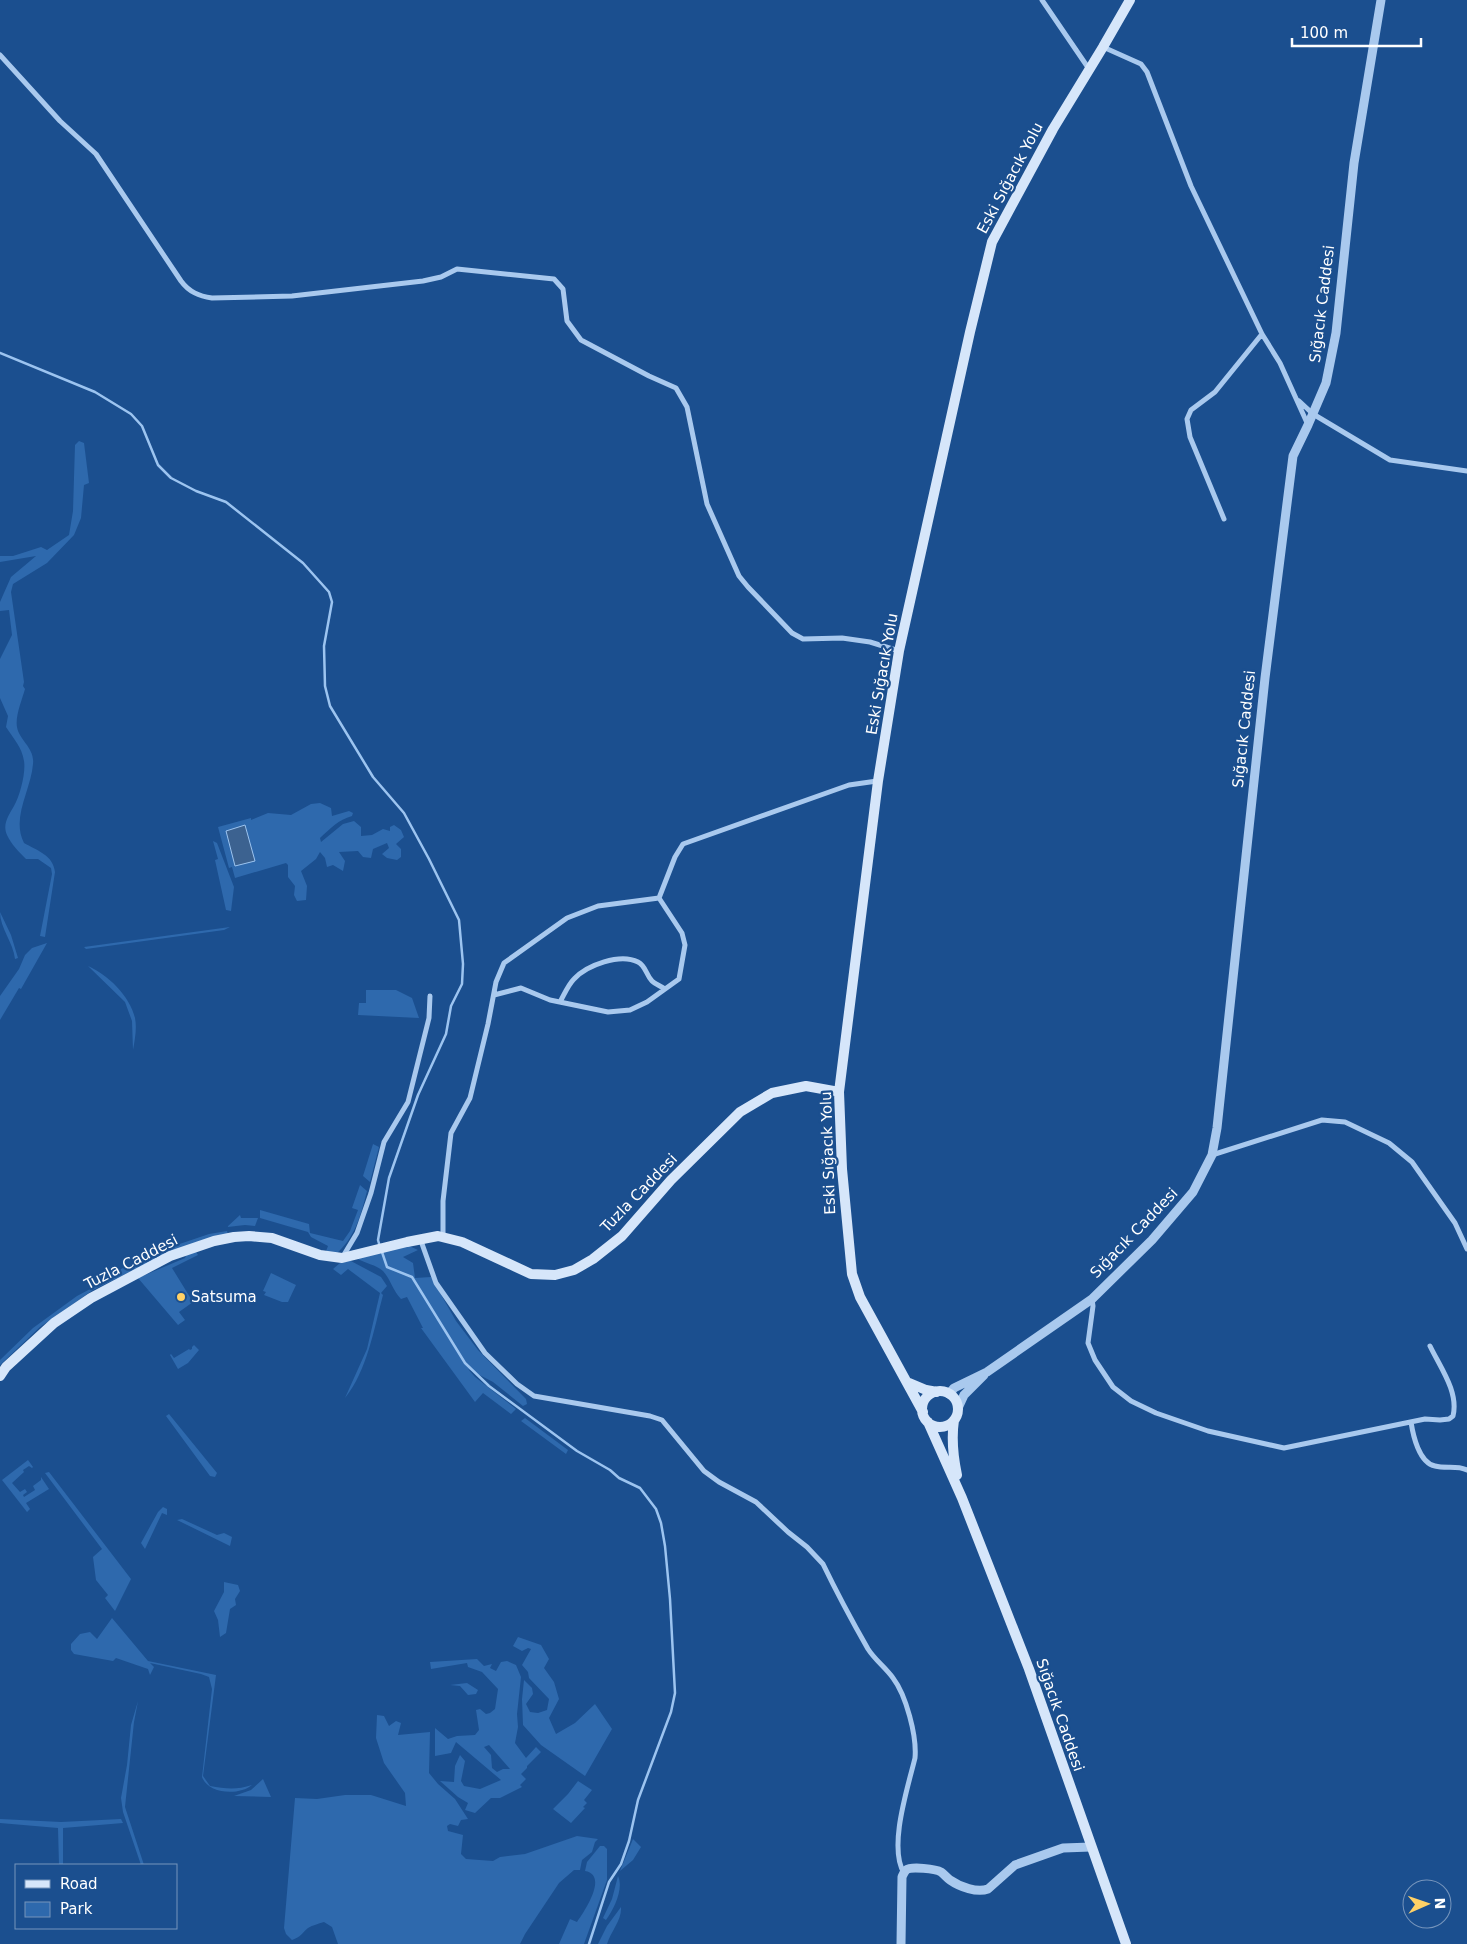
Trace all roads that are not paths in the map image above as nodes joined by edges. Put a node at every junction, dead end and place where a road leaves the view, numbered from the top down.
1 (1042, 0) edge
2 (1130, 0) edge
3 (1381, 0) edge
4 (1103, 47) junction
5 (0, 55) edge
6 (1090, 70) junction
7 (1262, 334) junction
8 (1296, 399) junction
9 (1313, 414) junction
10 (1308, 425) junction
11 (1467, 471) edge
12 (1224, 519) dead end
13 (899, 650) junction
14 (878, 781) junction
15 (659, 898) junction
16 (665, 989) junction
17 (494, 995) junction
18 (430, 996) dead end
19 (560, 1002) junction
20 (839, 1092) junction
21 (1212, 1155) junction
22 (443, 1238) junction
23 (421, 1240) junction
24 (1467, 1249) edge
25 (342, 1258) junction
26 (1092, 1299) junction
27 (1430, 1346) dead end
28 (987, 1372) junction
29 (0, 1376) edge
30 (907, 1382) junction
31 (938, 1392) junction
32 (948, 1394) junction
33 (958, 1408) junction
34 (923, 1412) junction
35 (954, 1420) junction
36 (928, 1422) junction
37 (1411, 1422) junction
38 (1467, 1470) edge
39 (962, 1498) junction
40 (1091, 1847) junction
41 (904, 1873) junction
42 (901, 1944) edge
43 (1126, 1944) edge

1 - 6 street
2 - 4 main road, Eski Sığacık Yolu
3 - 9 street, Sığacık Caddesi
4 - 6 main road, Eski Sığacık Yolu
4 - 7 street
5 - 13 street
6 - 13 main road, Eski Sığacık Yolu
7 - 8 street
7 - 12 street
8 - 9 street
8 - 10 street
9 - 10 street, Sığacık Caddesi
9 - 11 street
10 - 21 street, Sığacık Caddesi
13 - 14 main road, Eski Sığacık Yolu
14 - 15 street
14 - 20 main road, Eski Sığacık Yolu
15 - 16 street
15 - 17 street
16 - 19 street
16 - 19 street
17 - 19 street
17 - 22 street
18 - 25 street
20 - 22 main road, Tuzla Caddesi
20 - 30 main road, Eski Sığacık Yolu
21 - 24 street
21 - 26 street, Sığacık Caddesi
22 - 23 main road, Tuzla Caddesi
23 - 25 main road, Tuzla Caddesi
23 - 41 street
25 - 29 main road, Tuzla Caddesi
26 - 28 street, Sığacık Caddesi
26 - 37 street
27 - 37 street
28 - 32 street
28 - 33 street
30 - 31 main road
30 - 34 main road, Eski Sığacık Yolu
31 - 32 main road
31 - 34 main road
32 - 33 main road
33 - 35 main road
34 - 36 main road
35 - 36 main road
35 - 39 main road
36 - 39 main road
37 - 38 street
39 - 40 main road, Sığacık Caddesi
40 - 41 street
40 - 43 main road, Sığacık Caddesi
41 - 42 street

